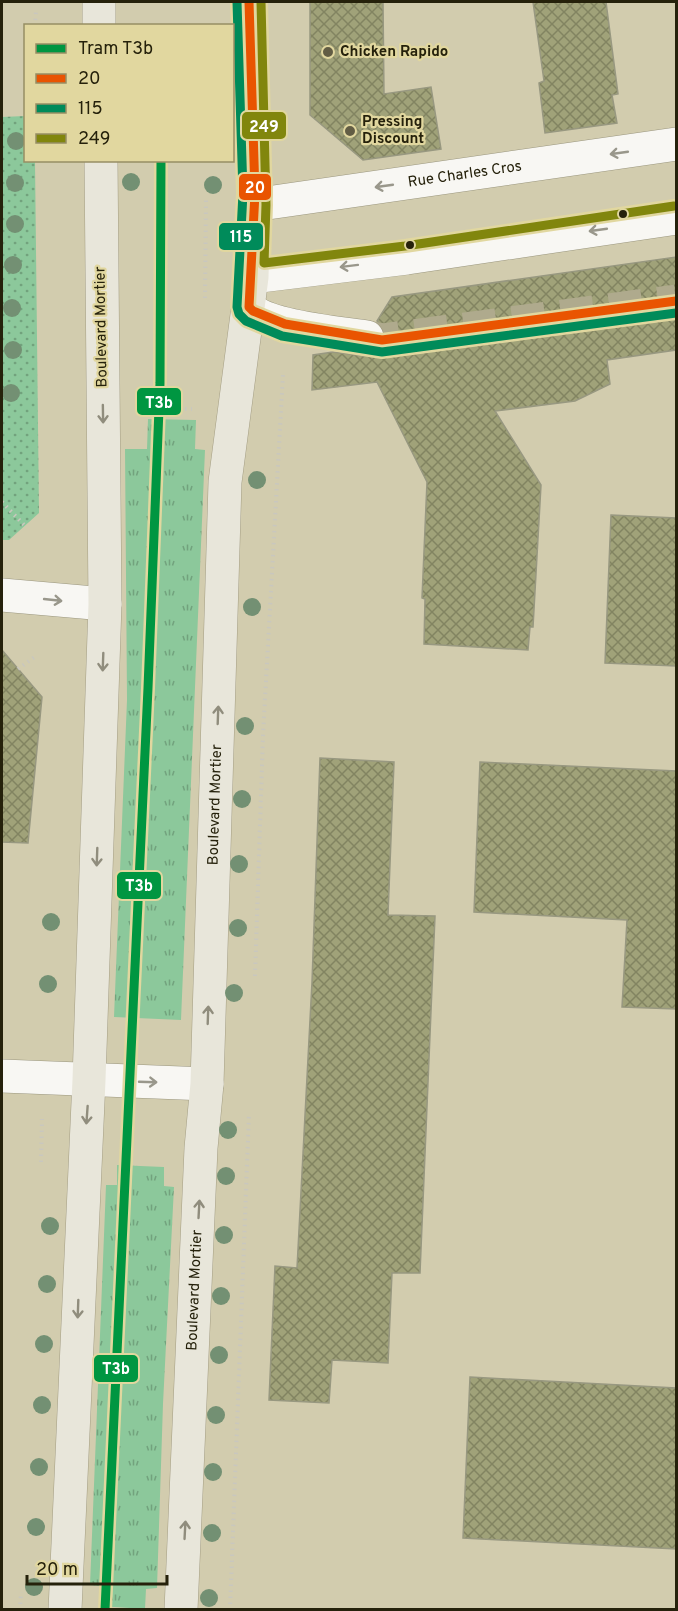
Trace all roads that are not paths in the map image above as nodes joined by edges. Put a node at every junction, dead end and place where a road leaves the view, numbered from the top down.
1 (99, 2) edge
2 (249, 2) edge
3 (99, 24) edge
4 (676, 144) edge
5 (100, 162) edge
6 (254, 205) junction
7 (676, 218) edge
8 (251, 292) junction
9 (367, 337) tunnel mouth
10 (2, 595) edge
11 (105, 603) junction
12 (2, 1077) edge
13 (89, 1080) junction
14 (207, 1084) junction
15 (65, 1610) edge
16 (181, 1610) edge

1 - 3 main road
2 - 6 main road, Boulevard Mortier
4 -> 6 street, Rue Charles Cros
5 -> 11 main road, Boulevard Mortier
6 - 8 main road, Boulevard Mortier
7 -> 8 street
8 - 9 street
14 -> 8 main road, Boulevard Mortier
10 -> 11 street
11 -> 13 main road, Boulevard Mortier
12 - 13 street
13 -> 14 street
13 -> 15 main road, Boulevard Mortier
16 -> 14 main road, Boulevard Mortier

